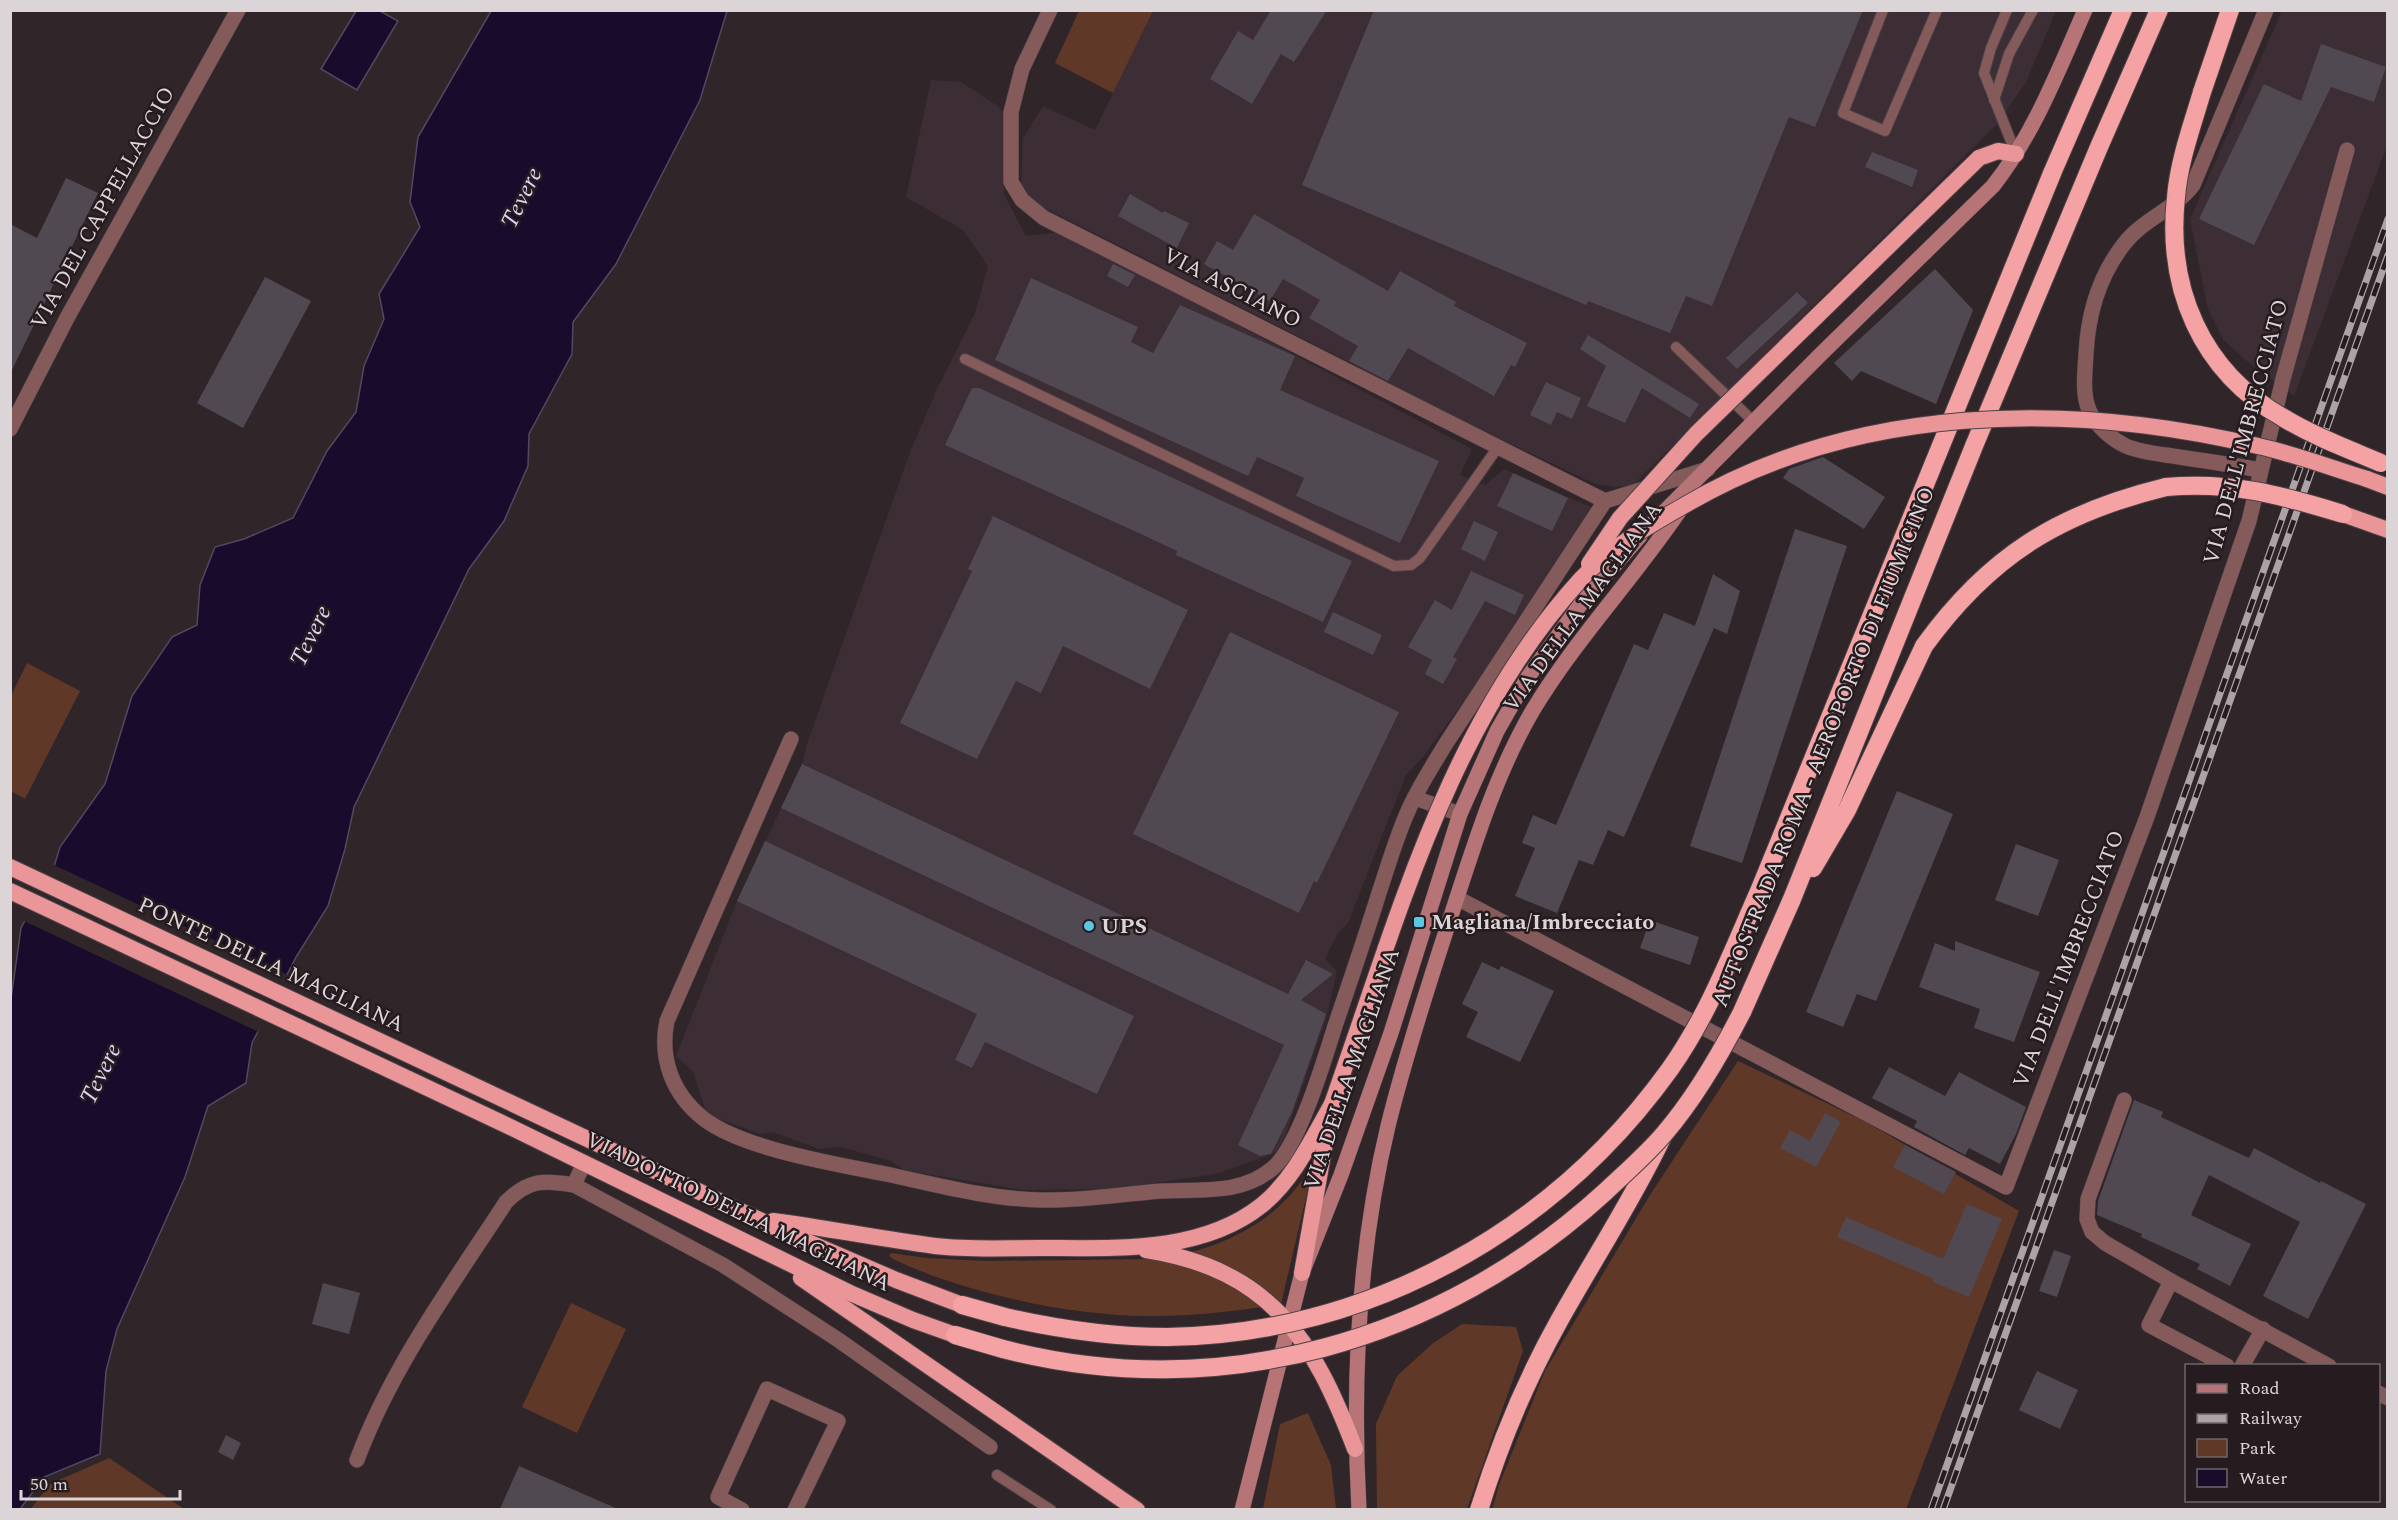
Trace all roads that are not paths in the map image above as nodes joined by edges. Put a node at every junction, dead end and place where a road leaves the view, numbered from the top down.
1 (237, 10) edge
2 (1050, 10) edge
3 (1883, 10) edge
4 (1937, 10) edge
5 (2007, 10) edge
6 (2033, 10) edge
7 (2085, 10) edge
8 (2123, 10) edge
9 (2159, 10) edge
10 (2230, 10) edge
11 (2266, 10) edge
12 (1994, 100) junction
13 (2347, 150) dead end
14 (2016, 154) junction
15 (1676, 347) dead end
16 (965, 359) dead end
17 (1754, 422) junction
18 (10, 429) edge
19 (1498, 447) junction
20 (2388, 465) edge
21 (1708, 469) junction
22 (2260, 470) junction
23 (2388, 487) edge
24 (1605, 501) junction
25 (2343, 514) joint
26 (2388, 530) edge
27 (1578, 582) junction
28 (791, 740) dead end
29 (1415, 798) junction
30 (1460, 814) junction
31 (10, 867) edge
32 (10, 891) edge
33 (1457, 898) junction
34 (1792, 899) junction
35 (2124, 1100) dead end
36 (513, 1104) joint
37 (1332, 1104) junction
38 (504, 1124) joint
39 (1664, 1134) junction
40 (584, 1163) junction
41 (574, 1185) junction
42 (761, 1219) junction
43 (1111, 1247) junction
44 (759, 1248) junction
45 (1302, 1273) junction
46 (2171, 1281) junction
47 (962, 1305) joint
48 (1290, 1322) junction
49 (2263, 1329) junction
50 (955, 1335) joint
51 (2225, 1364) edge
52 (2243, 1364) edge
53 (2327, 1364) edge
54 (990, 1447) dead end
55 (1355, 1449) junction
56 (357, 1460) dead end
57 (997, 1475) dead end
58 (1096, 1482) junction
59 (742, 1509) edge
60 (795, 1509) edge
61 (1051, 1509) edge
62 (1114, 1509) edge
63 (1137, 1509) edge
64 (1242, 1509) edge
65 (1359, 1509) edge
66 (1479, 1509) edge

1 - 18 street, VIA DEL CAPPELLACCIO
2 - 19 street, VIA ASCIANO
3 - 4 lane
5 - 12 lane
6 - 12 lane
7 - 14 main road, VIA DELLA MAGLIANA
8 - 47 highway, AUTOSTRADA ROMA - AEROPORTO DI FIUMICINO, bridge
9 - 34 highway, AUTOSTRADA ROMA - AEROPORTO DI FIUMICINO
10 - 20 highway, bridge
11 - 22 street
12 - 14 lane
13 - 22 street, VIA DELL'IMBRECCIATO
14 - 17 main road, VIA DELLA MAGLIANA
14 - 27 highway, bridge
15 - 17 lane
16 - 19 lane
17 - 21 main road, VIA DELLA MAGLIANA
19 - 24 street, VIA ASCIANO
21 - 24 street, VIA DELLA MAGLIANA
21 - 30 main road, VIA DELLA MAGLIANA
21 - 33 main road, VIA DELLA MAGLIANA
22 - 33 street, VIA DELL'IMBRECCIATO
23 - 27 highway, bridge
24 - 29 street, VIA DELLA MAGLIANA
25 - 26 highway
25 - 34 highway, bridge
27 - 37 highway, bridge
28 - 29 street, VIA DELLA MAGLIANA
29 - 30 street
30 - 45 main road, VIA DELLA MAGLIANA
31 - 36 highway, PONTE DELLA MAGLIANA
32 - 38 highway, PONTE DELLA MAGLIANA
33 - 55 main road, VIA DELLA MAGLIANA
34 - 39 highway, AUTOSTRADA ROMA - AEROPORTO DI FIUMICINO, bridge
35 - 46 street
36 - 42 highway, VIADOTTO DELLA MAGLIANA
37 - 43 highway
37 - 45 highway
38 - 40 highway, VIADOTTO DELLA MAGLIANA
39 - 50 highway, AUTOSTRADA ROMA - AEROPORTO DI FIUMICINO, bridge
39 - 66 highway, bridge
40 - 41 street
40 - 44 highway, VIADOTTO DELLA MAGLIANA
41 - 54 street
41 - 56 street
42 - 43 highway
42 - 47 highway, VIADOTTO DELLA MAGLIANA
43 - 48 highway
44 - 50 highway, VIADOTTO DELLA MAGLIANA
44 - 58 highway
45 - 48 main road, VIA DELLA MAGLIANA
46 - 49 street
46 - 51 street
48 - 55 highway
48 - 64 main road, VIA DELLA MAGLIANA
49 - 52 street
49 - 53 street
55 - 65 main road, VIA DELLA MAGLIANA
57 - 61 lane
58 - 62 highway
58 - 63 highway
59 - 60 street

